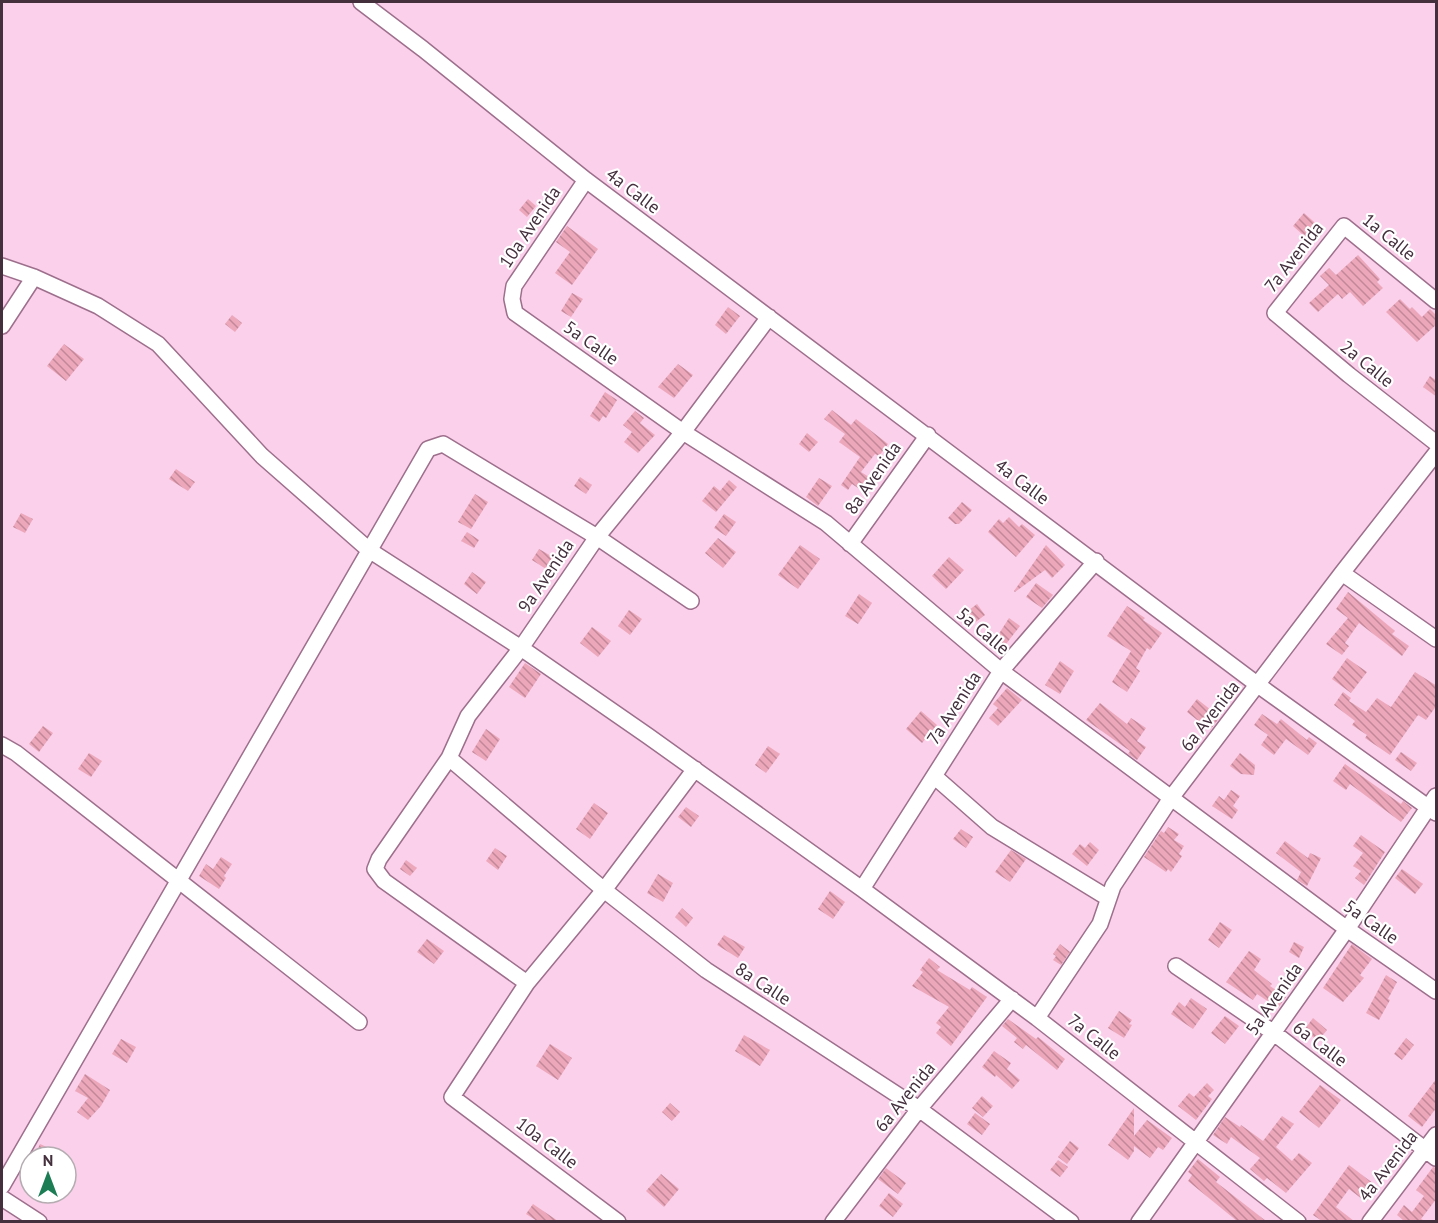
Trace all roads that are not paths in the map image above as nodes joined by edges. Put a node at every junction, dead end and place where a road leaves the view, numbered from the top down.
1 (361, 2) edge
2 (586, 180) junction
3 (1344, 226) joint
4 (2, 266) edge
5 (34, 277) junction
6 (512, 299) joint
7 (1437, 302) edge
8 (1275, 313) joint
9 (769, 317) junction
10 (2, 326) edge
11 (683, 432) junction
12 (928, 435) junction
13 (1437, 443) edge
14 (1437, 453) edge
15 (597, 537) junction
16 (850, 544) junction
17 (369, 550) junction
18 (1096, 561) junction
19 (1342, 573) junction
20 (691, 601) dead end
21 (1437, 639) edge
22 (521, 648) junction
23 (1000, 671) junction
24 (1258, 685) junction
25 (2, 745) edge
26 (449, 758) junction
27 (695, 769) junction
28 (933, 776) junction
29 (1171, 798) junction
30 (1434, 805) edge
31 (179, 880) junction
32 (862, 889) junction
33 (604, 890) junction
34 (1108, 898) junction
35 (1347, 929) junction
36 (1176, 966) dead end
37 (527, 983) junction
38 (1437, 991) edge
39 (1012, 999) junction
40 (1037, 1018) junction
41 (358, 1022) dead end
42 (1274, 1033) junction
43 (919, 1109) junction
44 (1437, 1135) edge
45 (1195, 1141) junction
46 (1431, 1154) edge
47 (2, 1186) edge
48 (2, 1198) edge
49 (841, 1219) edge
50 (39, 1221) edge
51 (618, 1221) edge
52 (1071, 1221) edge
53 (1139, 1221) edge
54 (1298, 1221) edge
55 (1370, 1221) edge

1 - 2 street, 4a Calle
2 - 6 street, 10a Avenida
2 - 9 street, 4a Calle
3 - 7 street, 1a Calle
3 - 8 street, 7a Avenida
4 - 5 street, 7a Calle
5 - 10 street
5 - 17 street, 7a Calle
6 - 11 street, 5a Calle
8 - 13 street, 2a Calle
9 - 11 street, 9a Avenida
9 - 12 street, 4a Calle
11 - 15 street, 9a Avenida
11 - 16 street, 5a Calle
12 - 16 street, 8a Avenida
12 - 18 street, 4a Calle
14 - 19 street, 6a Avenida
15 - 17 street
15 - 20 street
15 - 22 street, 9a Avenida
16 - 23 street, 5a Calle
17 - 22 street, 7a Calle
17 - 31 street
18 - 23 street, 7a Avenida
18 - 24 street, 4a Calle
19 - 21 street
19 - 24 street, 6a Avenida
22 - 26 street, 9a Avenida
22 - 27 street, 7a Calle
23 - 28 street, 7a Avenida
23 - 29 street, 5a Calle
24 - 29 street, 6a Avenida
24 - 30 street, 4a Calle
25 - 31 street
26 - 33 street, 8a Calle
26 - 37 street, 9a Avenida
27 - 32 street, 7a Calle
27 - 33 street
28 - 32 street, 7a Avenida
28 - 34 street
29 - 34 street, 6a Avenida
29 - 35 street, 5a Calle
30 - 35 street, 5a Avenida
31 - 41 street
31 - 47 street
32 - 39 street, 7a Calle
33 - 37 street
33 - 43 street, 8a Calle
34 - 40 street, 6a Avenida
35 - 38 street, 5a Calle
35 - 42 street, 5a Avenida
36 - 42 street, 6a Calle
37 - 51 street, 10a Calle
39 - 40 street, 7a Calle
39 - 43 street, 6a Avenida
40 - 45 street, 7a Calle
42 - 45 street, 5a Avenida
42 - 46 street, 6a Calle
43 - 49 street, 6a Avenida
43 - 52 street, 8a Calle
44 - 46 street, 4a Avenida
45 - 53 street, 5a Avenida
45 - 54 street, 7a Calle
46 - 55 street, 4a Avenida
48 - 50 street

